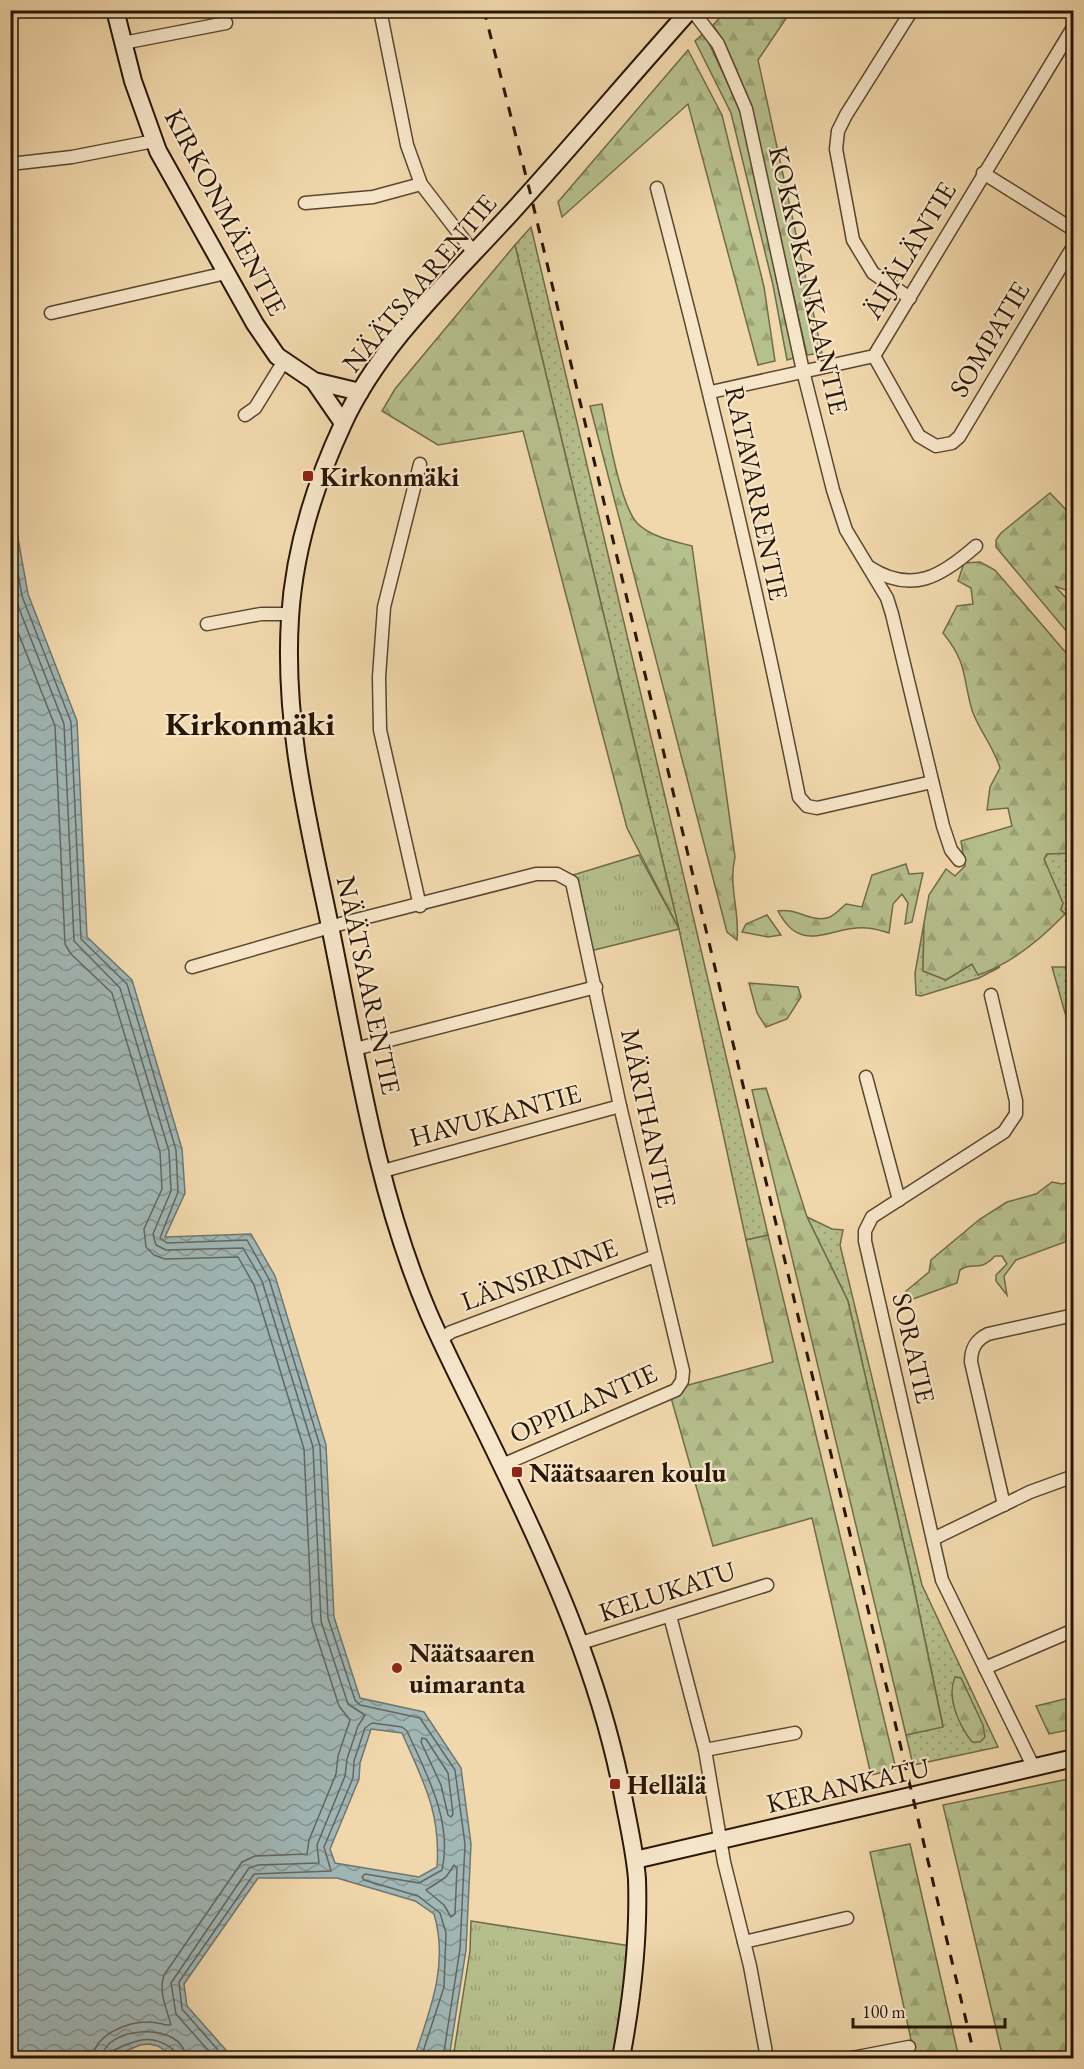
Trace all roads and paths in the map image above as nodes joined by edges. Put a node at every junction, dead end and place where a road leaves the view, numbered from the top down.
1 (115, 10) edge
2 (380, 10) edge
3 (691, 10) edge
4 (912, 10) edge
5 (226, 23) dead end
6 (1074, 26) edge
7 (123, 43) junction
8 (154, 141) junction
9 (10, 164) edge
10 (983, 173) junction
11 (421, 184) junction
12 (657, 188) dead end
13 (305, 203) dead end
14 (1074, 230) edge
15 (1074, 245) edge
16 (474, 253) junction
17 (226, 273) junction
18 (910, 298) junction
19 (51, 313) dead end
20 (874, 356) junction
21 (284, 361) junction
22 (803, 371) junction
23 (314, 381) junction
24 (360, 392) junction
25 (711, 392) junction
26 (245, 415) dead end
27 (343, 423) junction
28 (420, 464) dead end
29 (976, 546) dead end
30 (868, 566) junction
31 (290, 614) junction
32 (207, 624) dead end
33 (932, 782) junction
34 (959, 860) dead end
35 (420, 906) junction
36 (330, 928) junction
37 (192, 968) dead end
38 (596, 987) junction
39 (991, 994) dead end
40 (355, 1049) junction
41 (866, 1077) dead end
42 (620, 1106) junction
43 (383, 1171) junction
44 (899, 1200) junction
45 (655, 1256) junction
46 (1074, 1315) edge
47 (441, 1339) junction
48 (682, 1381) joint
49 (502, 1465) junction
50 (1074, 1476) edge
51 (1004, 1505) junction
52 (933, 1539) junction
53 (767, 1584) dead end
54 (670, 1616) junction
55 (1074, 1630) edge
56 (581, 1643) junction
57 (985, 1668) junction
58 (795, 1733) dead end
59 (705, 1750) junction
60 (1074, 1758) edge
61 (1034, 1768) junction
62 (723, 1842) junction
63 (635, 1860) junction
64 (847, 1918) dead end
65 (744, 1942) junction
66 (909, 2047) dead end
67 (621, 2058) edge
68 (767, 2058) edge
69 (852, 2058) edge

1 - 7 street, KIRKONMÄENTIE
2 - 11 street
3 - 16 street, NÄÄTSAARENTIE
3 - 22 street, KOKKOKANKAANTIE
4 - 18 street
5 - 7 street
6 - 10 street, ÄIJÄLÄNTIE
7 - 8 street, KIRKONMÄENTIE
8 - 9 street
8 - 17 street, KIRKONMÄENTIE
10 - 14 street
10 - 18 street, ÄIJÄLÄNTIE
11 - 13 street
11 - 16 street
12 - 25 street, RATAVARRENTIE
15 - 20 street, SOMPATIE
16 - 24 street, NÄÄTSAARENTIE
17 - 19 street
17 - 21 street, KIRKONMÄENTIE
18 - 20 street, ÄIJÄLÄNTIE
20 - 22 street, ÄIJÄLÄNTIE
21 - 23 street, KIRKONMÄENTIE
21 - 26 street
22 - 25 street, ÄIJÄLÄNTIE
22 - 30 street, KOKKOKANKAANTIE
23 - 24 street, KIRKONMÄENTIE
23 - 27 street, KIRKONMÄENTIE
24 - 27 street, NÄÄTSAARENTIE
25 - 33 street, RATAVARRENTIE
27 - 31 street, NÄÄTSAARENTIE
28 - 35 street
29 - 30 street
30 - 33 street, KOKKOKANKAANTIE
31 - 32 street
31 - 36 street, NÄÄTSAARENTIE
33 - 34 street, KOKKOKANKAANTIE
35 - 36 street
35 - 38 street, MÄRTHANTIE
36 - 37 street
36 - 40 street, NÄÄTSAARENTIE
38 - 40 street
38 - 42 street, MÄRTHANTIE
39 - 44 street, SORATIE
40 - 43 street, NÄÄTSAARENTIE
41 - 44 street
42 - 43 street, HAVUKANTIE
42 - 45 street, MÄRTHANTIE
43 - 47 street, NÄÄTSAARENTIE
44 - 52 street, SORATIE
45 - 47 street, LÄNSIRINNE
45 - 48 street, MÄRTHANTIE
46 - 51 street
47 - 49 street, NÄÄTSAARENTIE
48 - 49 street, OPPILANTIE
49 - 56 street, NÄÄTSAARENTIE
50 - 51 street
51 - 52 street
52 - 57 street, SORATIE
53 - 54 street, KELUKATU
54 - 56 street, KELUKATU
54 - 59 street
55 - 57 street
56 - 63 street, NÄÄTSAARENTIE
57 - 61 street, SORATIE
58 - 59 street
59 - 62 street
60 - 61 street, KERANKATU
61 - 62 street, KERANKATU
62 - 63 street, KERANKATU
62 - 65 street
63 - 67 street, NÄÄTSAARENTIE
64 - 65 street
65 - 68 street
66 - 69 street

